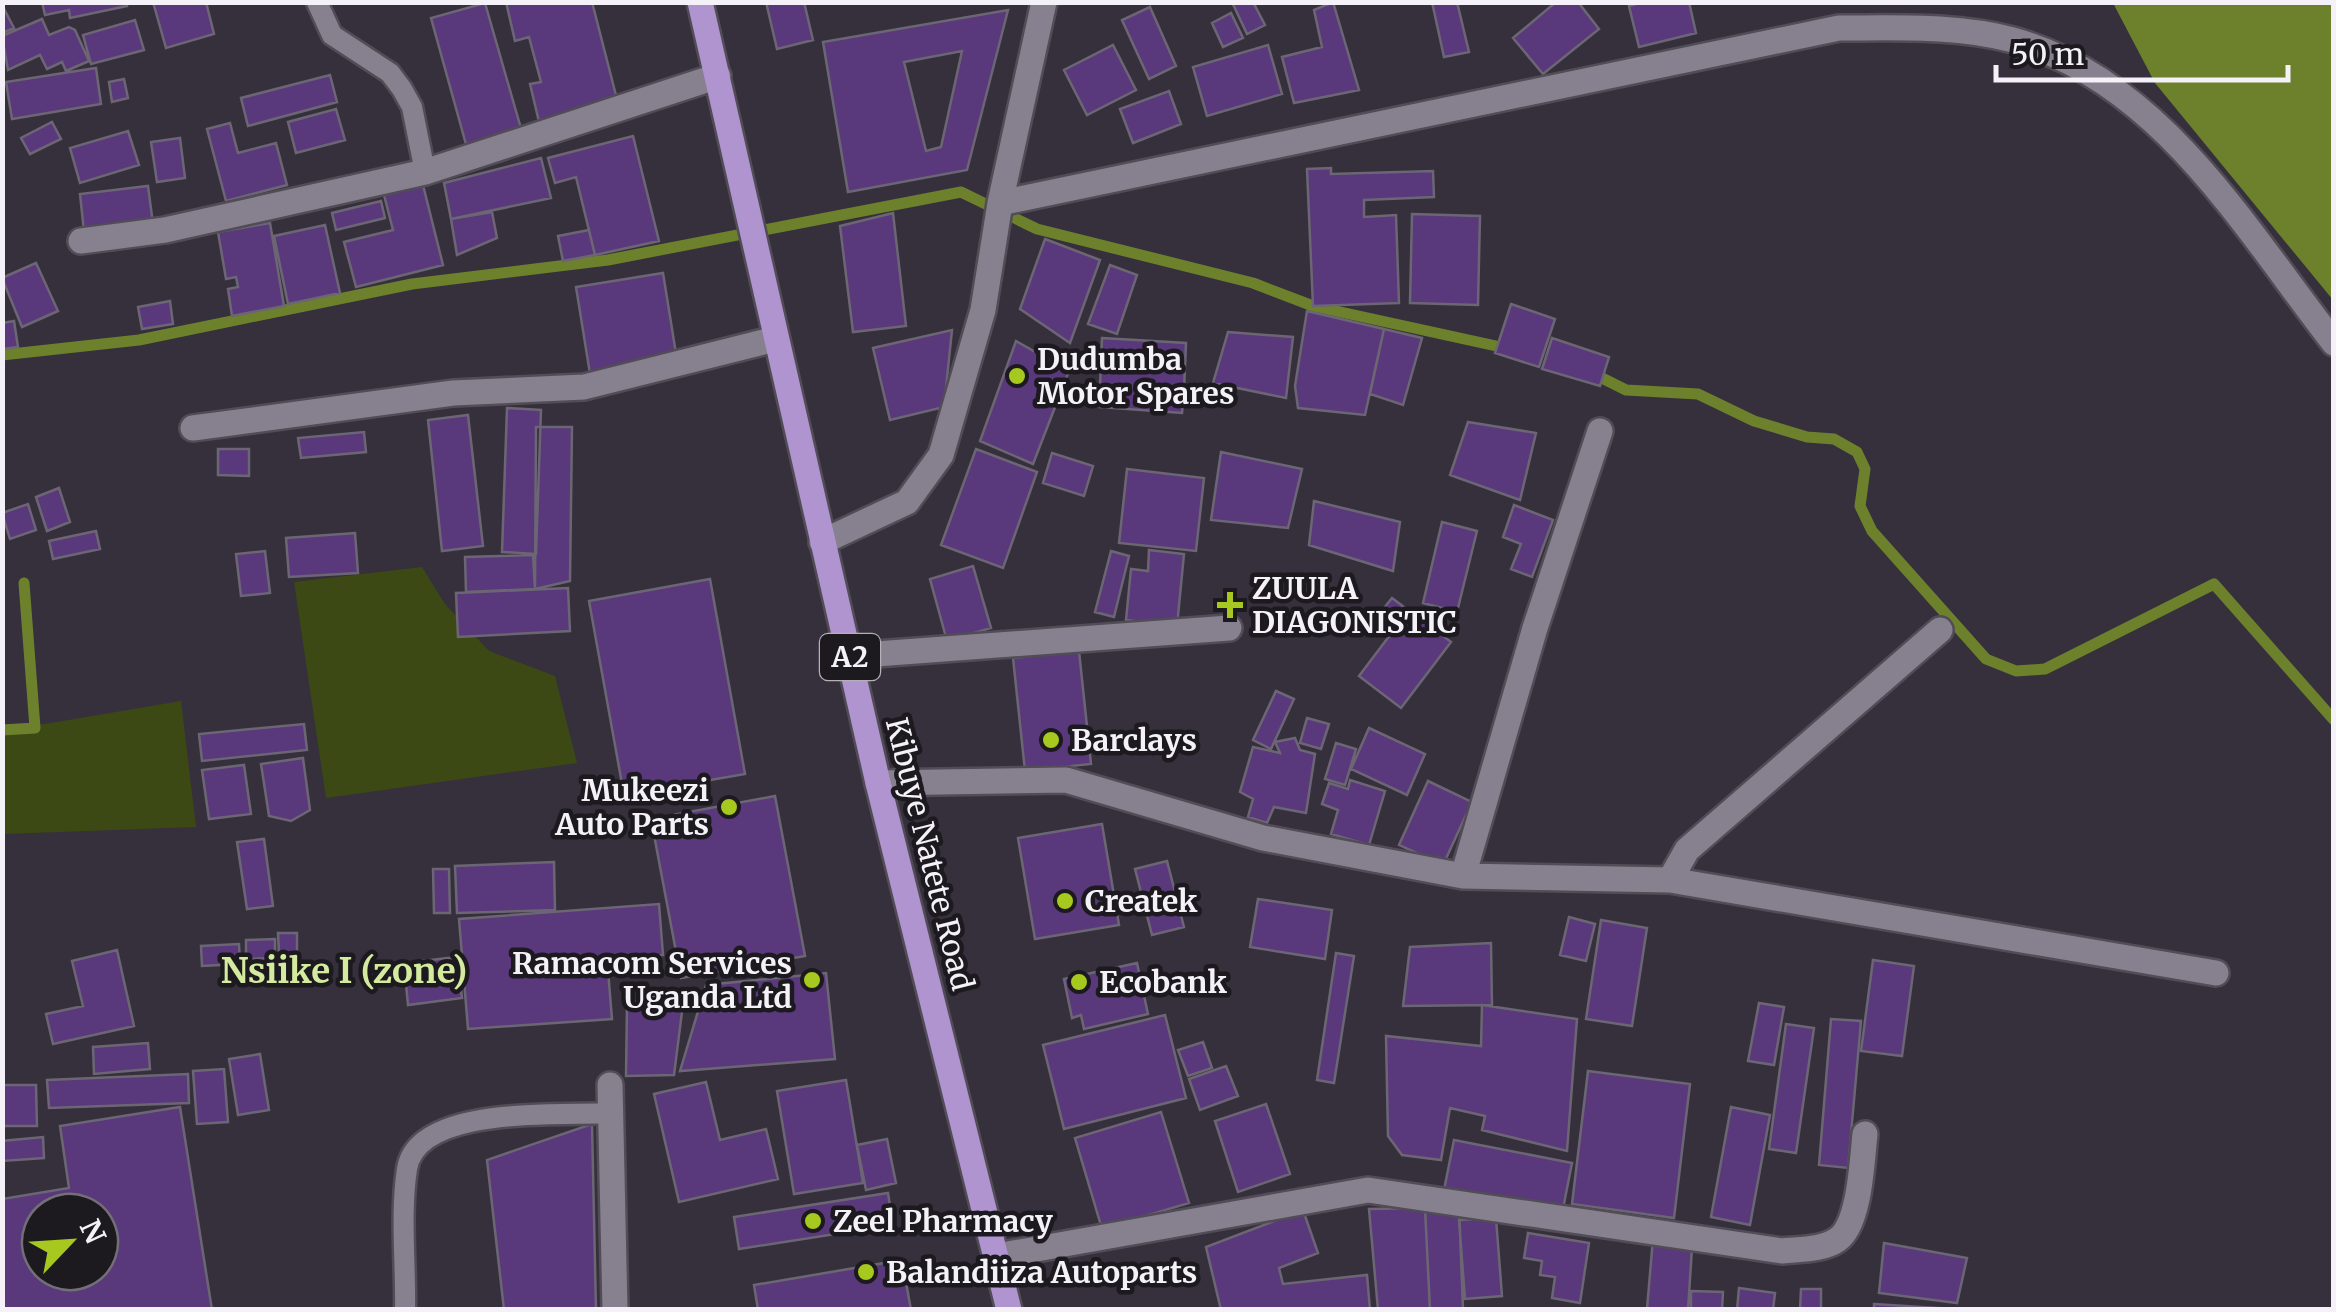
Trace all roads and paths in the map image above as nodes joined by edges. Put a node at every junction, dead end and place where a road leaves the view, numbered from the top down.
1 (317, 2) edge
2 (700, 2) edge
3 (1044, 2) edge
4 (718, 76) junction
5 (424, 172) junction
6 (1000, 202) junction
7 (80, 241) dead end
8 (775, 338) junction
9 (2334, 343) edge
10 (193, 428) dead end
11 (1600, 431) dead end
12 (822, 542) junction
13 (1229, 628) dead end
14 (1940, 630) dead end
15 (849, 656) junction
16 (878, 783) junction
17 (1463, 876) junction
18 (1670, 880) junction
19 (2216, 973) dead end
20 (610, 1085) dead end
21 (610, 1114) junction
22 (1865, 1134) dead end
23 (997, 1256) junction
24 (405, 1310) edge
25 (615, 1310) edge
26 (1009, 1310) edge

1 - 5 lane
2 - 4 main road, Kibuye Natete Road / A2
3 - 6 street
4 - 5 street
4 - 8 main road, Kibuye Natete Road / A2
5 - 7 street
6 - 9 street
6 - 12 street
8 - 10 street
8 - 12 main road, Kibuye Natete Road / A2
11 - 17 street
12 - 15 main road, Kibuye Natete Road / A2
13 - 15 street
14 - 18 street
15 - 16 main road, Kibuye Natete Road / A2
16 - 17 street
16 - 23 main road, Kibuye Natete Road / A2
17 - 18 street
18 - 19 street
20 - 21 street
21 - 24 lane
21 - 25 street
22 - 23 street
23 - 26 main road, Kibuye Natete Road / A2

